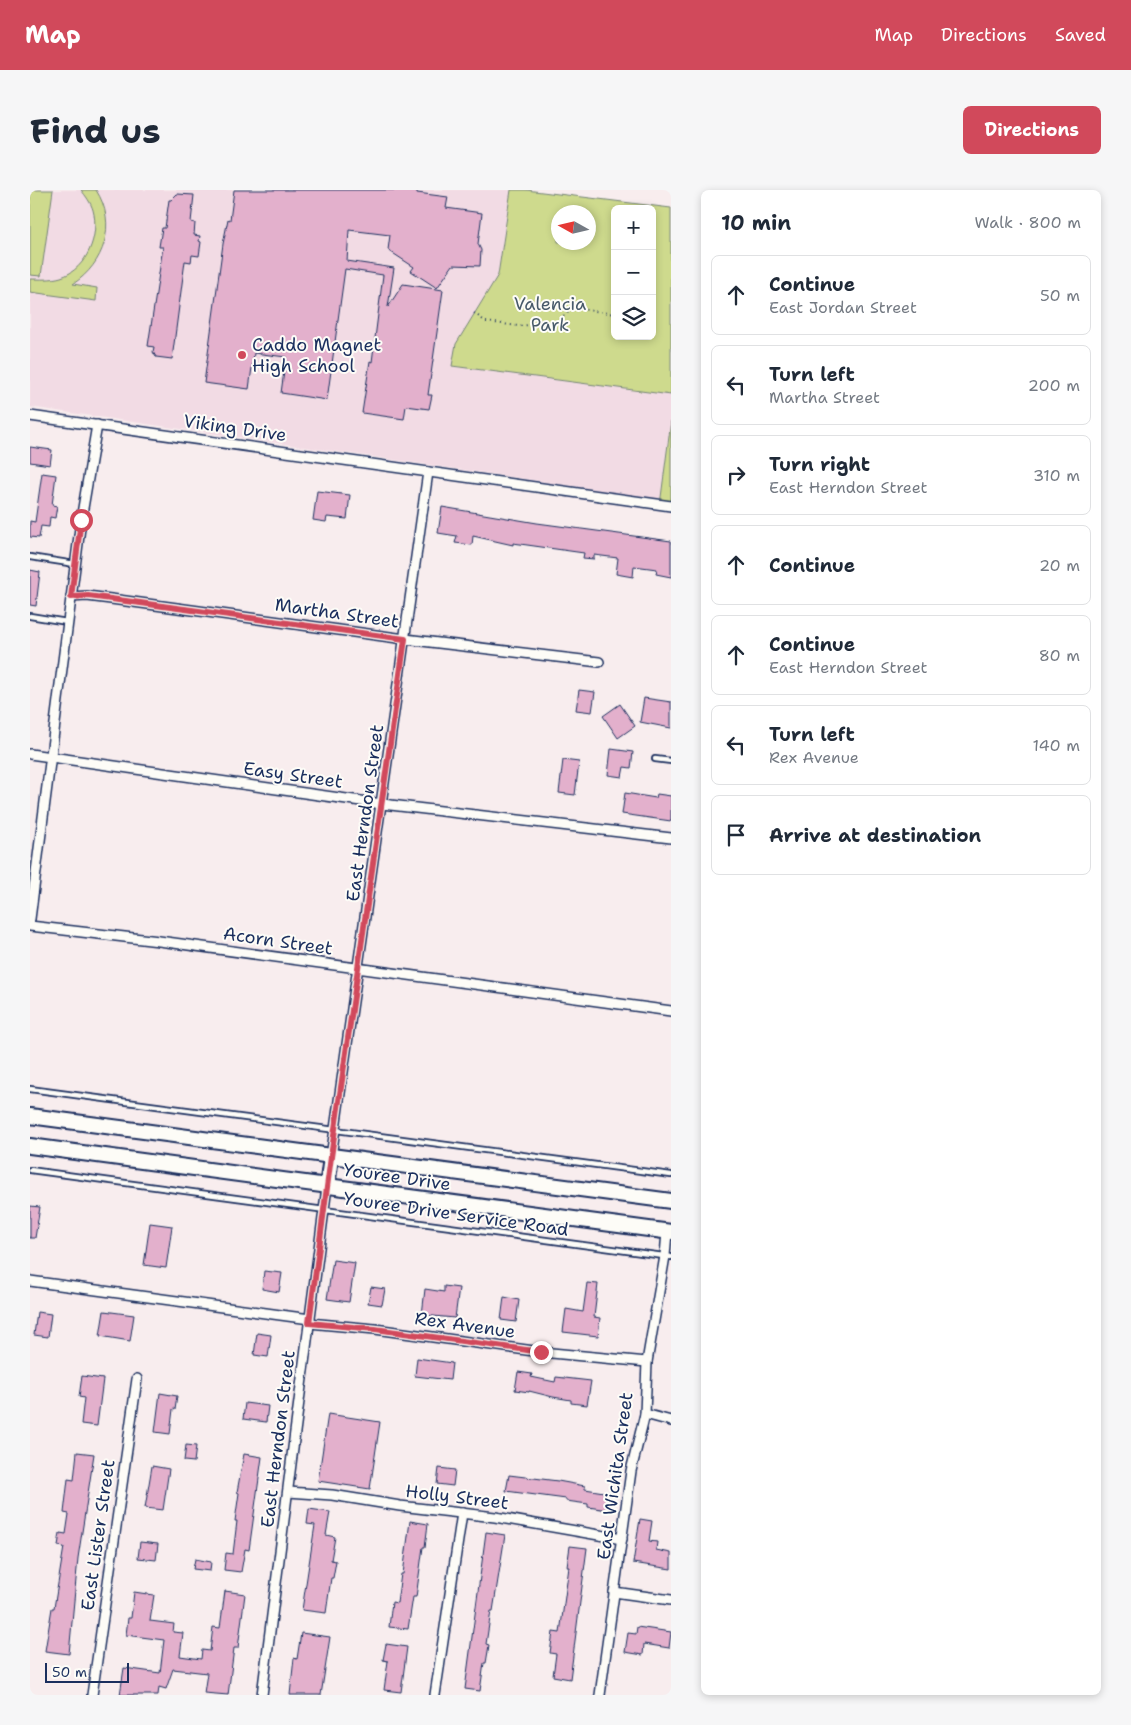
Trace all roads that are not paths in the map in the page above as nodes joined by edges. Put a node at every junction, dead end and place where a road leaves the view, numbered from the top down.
1 (30, 416) edge
2 (97, 426) junction
3 (432, 473) junction
4 (671, 506) edge
5 (30, 557) edge
6 (75, 564) junction
7 (71, 597) junction
8 (30, 616) edge
9 (67, 622) junction
10 (405, 639) junction
11 (598, 662) dead end
12 (30, 754) edge
13 (50, 757) junction
14 (655, 759) dead end
15 (671, 762) edge
16 (382, 804) junction
17 (671, 838) edge
18 (30, 919) edge
19 (30, 926) edge
20 (359, 969) junction
21 (671, 1011) edge
22 (30, 1089) edge
23 (30, 1116) edge
24 (335, 1131) junction
25 (30, 1146) edge
26 (331, 1157) junction
27 (30, 1170) edge
28 (671, 1175) edge
29 (327, 1187) junction
30 (671, 1201) edge
31 (324, 1210) junction
32 (669, 1232) edge
33 (668, 1257) edge
34 (30, 1281) edge
35 (309, 1321) junction
36 (647, 1362) junction
37 (137, 1379) dead end
38 (644, 1414) junction
39 (671, 1421) edge
40 (288, 1492) junction
41 (462, 1514) junction
42 (622, 1539) junction
43 (614, 1592) junction
44 (671, 1600) edge
45 (92, 1695) edge
46 (262, 1695) edge
47 (435, 1695) edge
48 (600, 1695) edge

1 - 2 street, Viking Drive
2 - 3 street, Viking Drive
2 - 6 street
3 - 4 street, Viking Drive
3 - 10 street, East Herndon Street
5 - 6 lane
6 - 7 street
7 - 9 street
7 - 10 street, Martha Street
8 - 9 lane
9 - 13 street
10 - 11 street, Martha Street
10 - 16 street, East Herndon Street
12 - 13 street, Easy Street
13 - 16 street, Easy Street
13 - 18 street
14 - 15 lane
16 - 17 street, Easy Street
16 - 20 street, East Herndon Street
19 - 20 street, Acorn Street
20 - 21 street, Acorn Street
20 - 24 street, East Herndon Street
22 - 24 lane
23 - 26 main road, Youree Drive
24 - 26 street, East Herndon Street
24 - 28 lane
25 - 29 main road, Youree Drive
26 - 29 main road
26 - 30 main road, Youree Drive
27 - 31 lane, Youree Drive Service Road
29 - 31 street, East Herndon Street
29 - 32 main road, Youree Drive
31 - 33 lane, Youree Drive Service Road
31 - 35 street, East Herndon Street
32 - 33 street, East Wichita Street
33 - 36 street, East Wichita Street
34 - 35 street, Rex Avenue
35 - 36 street, Rex Avenue
35 - 40 street, East Herndon Street
36 - 38 street, East Wichita Street
37 - 45 street, East Lister Street
38 - 39 street
38 - 42 street, East Wichita Street
40 - 41 street, Holly Street
40 - 46 street, East Herndon Street
41 - 42 street, Holly Street
41 - 47 street
42 - 43 street, East Wichita Street
43 - 44 street
43 - 48 street, East Wichita Street

